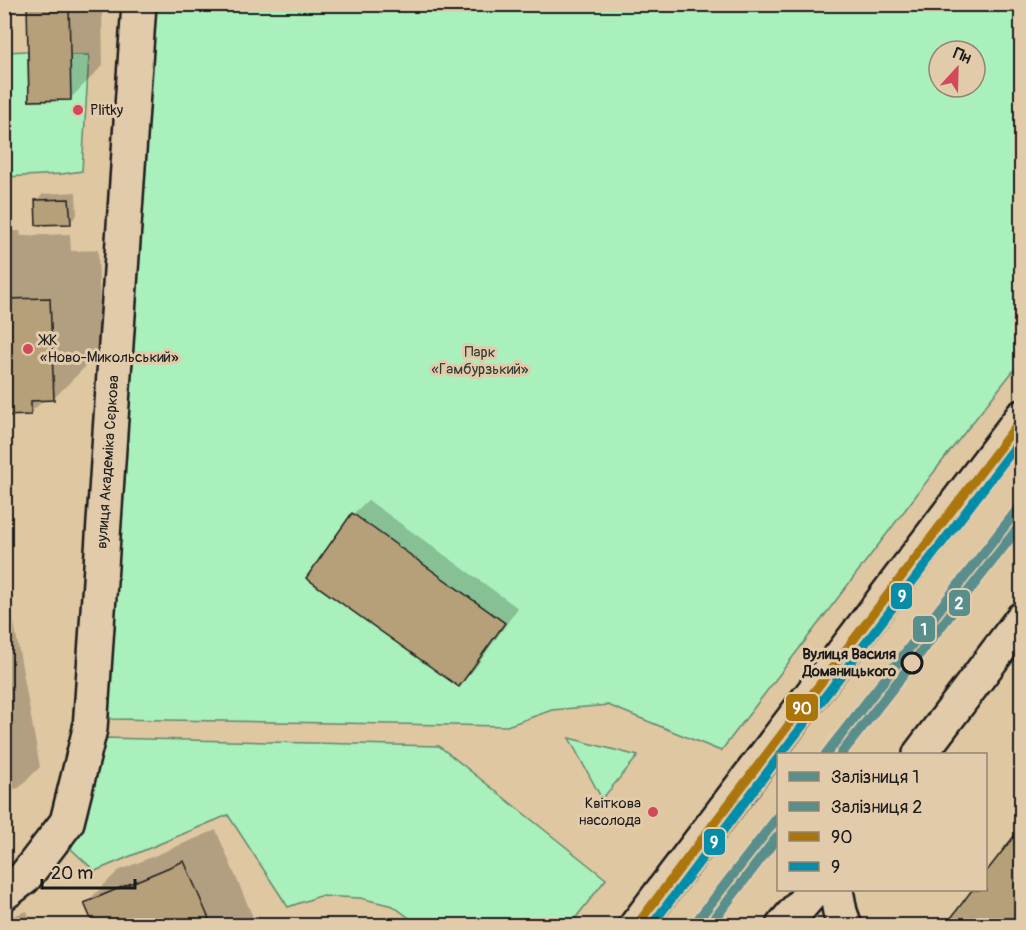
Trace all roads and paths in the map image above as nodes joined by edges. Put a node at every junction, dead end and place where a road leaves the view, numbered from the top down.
1 (139, 4) edge
2 (1022, 417) edge
3 (1022, 619) edge
4 (921, 753) edge
5 (813, 891) edge
6 (836, 891) edge
7 (4, 893) edge
8 (636, 926) edge
9 (783, 926) edge
10 (845, 926) edge

1 - 7 street, вулиця Академіка Сєркова
2 - 8 street
3 - 4 street
5 - 9 street
6 - 10 street

